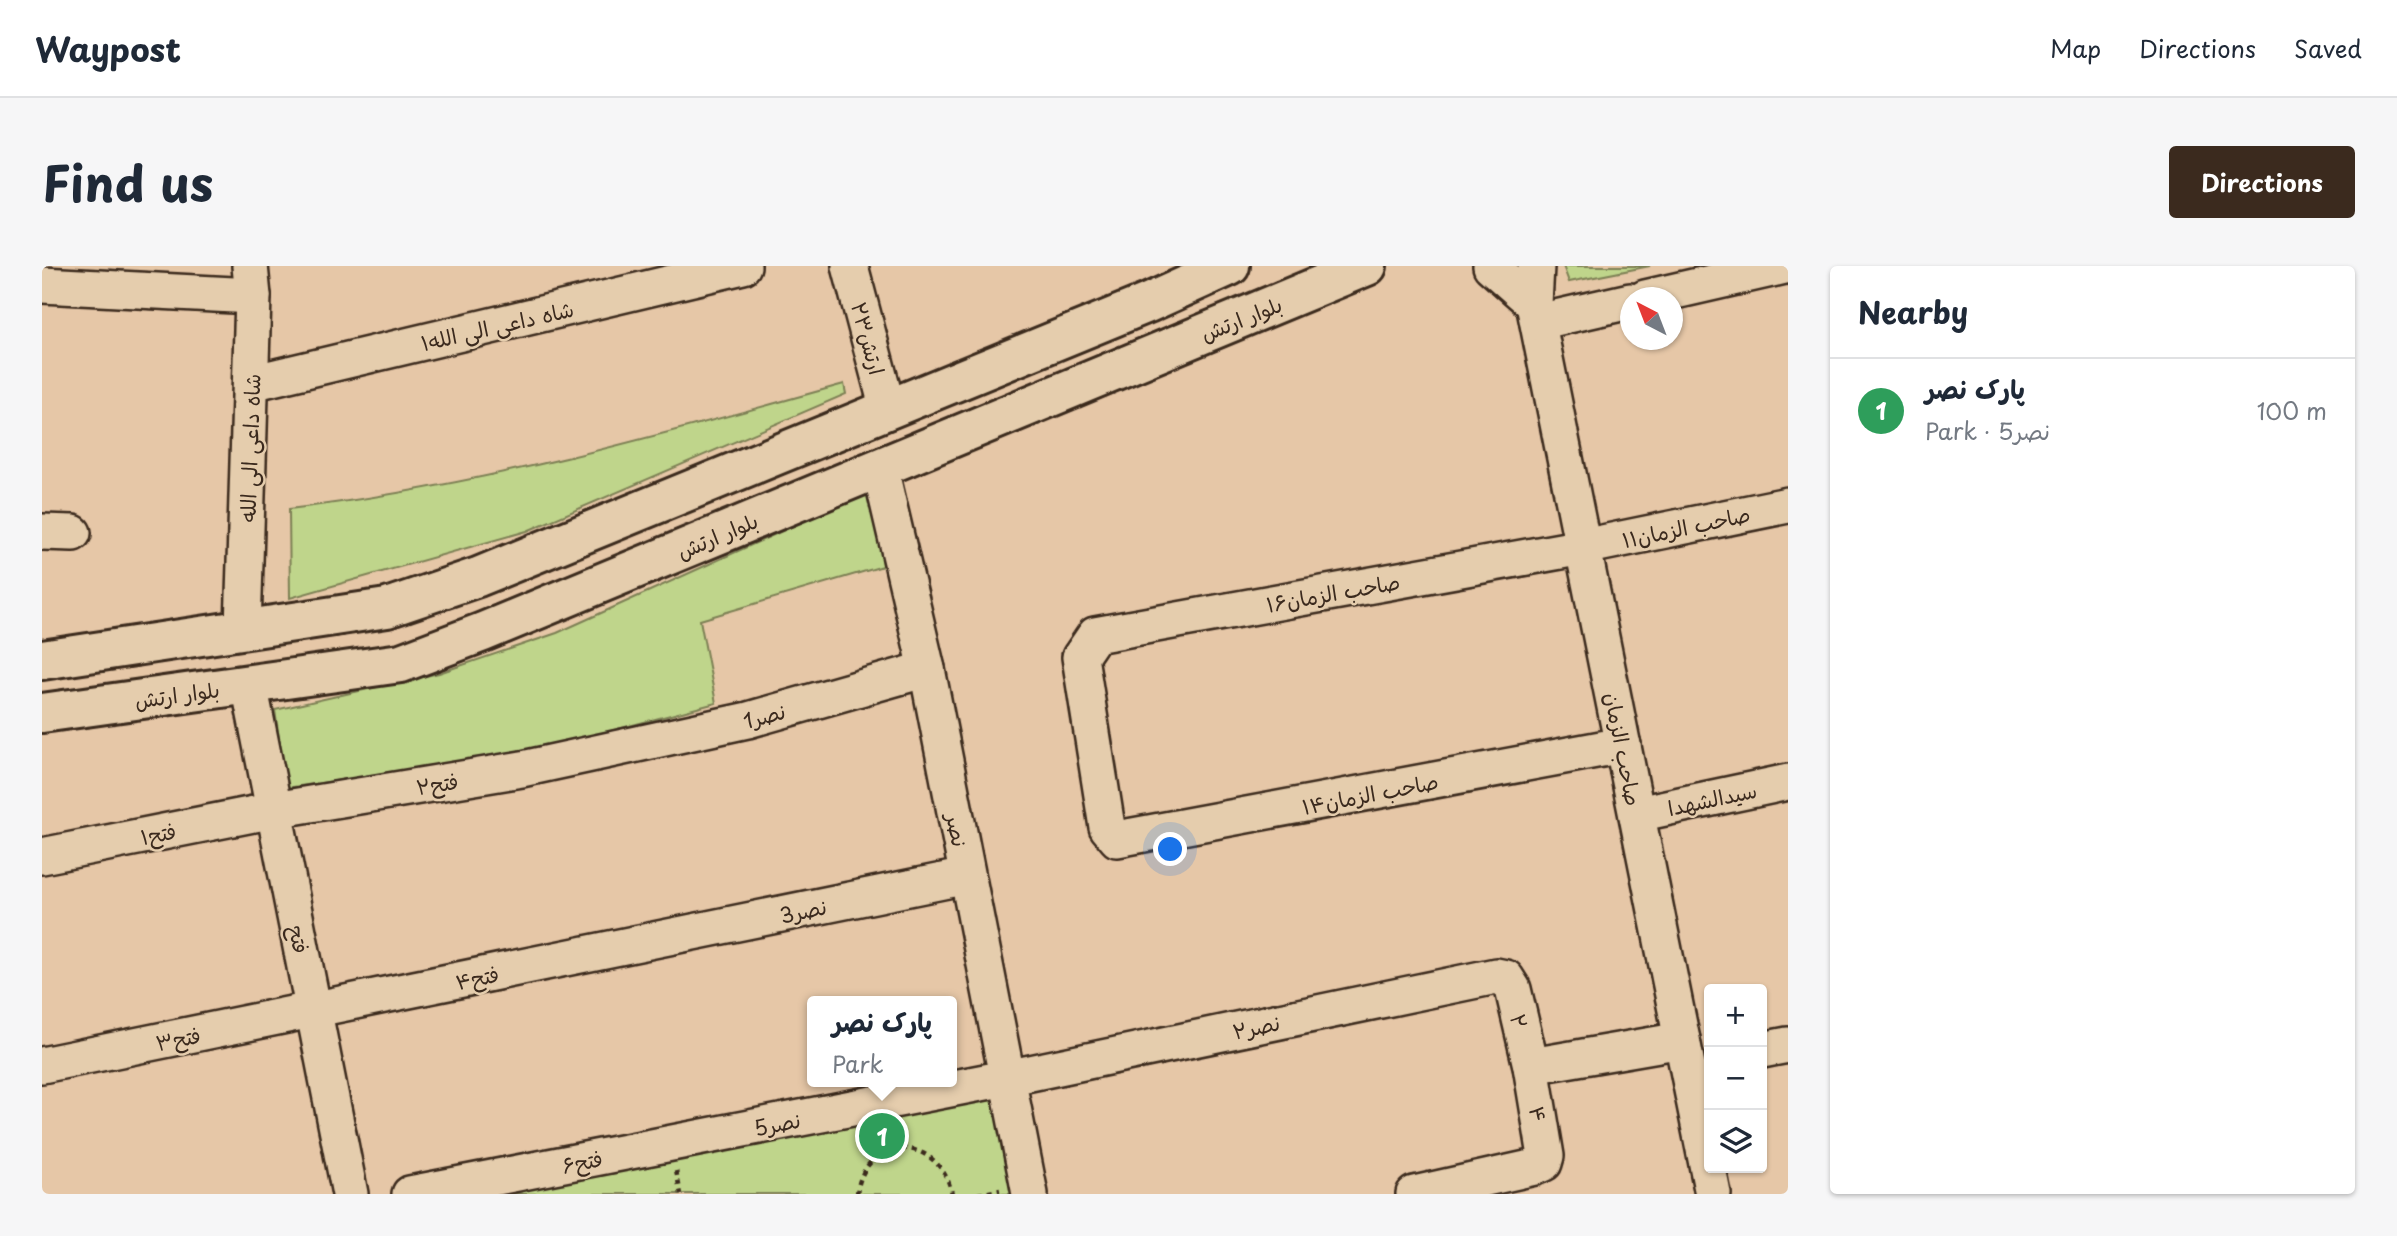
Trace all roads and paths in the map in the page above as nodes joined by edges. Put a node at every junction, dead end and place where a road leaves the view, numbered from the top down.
1 (743, 266) edge
2 (850, 266) edge
3 (1230, 266) edge
4 (1367, 266) edge
5 (1491, 266) edge
6 (1536, 266) edge
7 (1785, 266) edge
8 (251, 281) edge
9 (42, 285) edge
10 (1683, 289) edge
11 (1620, 302) edge
12 (1536, 313) junction
13 (251, 383) junction
14 (888, 410) junction
15 (880, 468) junction
16 (1788, 505) edge
17 (1583, 547) junction
18 (243, 629) junction
19 (42, 660) edge
20 (927, 669) junction
21 (249, 684) junction
22 (42, 713) edge
23 (1623, 745) junction
24 (599, 753) joint
25 (1788, 782) edge
26 (274, 810) junction
27 (1637, 814) junction
28 (1117, 839) joint
29 (42, 856) edge
30 (967, 876) junction
31 (640, 943) joint
32 (1506, 978) joint
33 (314, 1011) junction
34 (1788, 1045) edge
35 (1767, 1049) edge
36 (1693, 1056) edge
37 (42, 1065) edge
38 (1531, 1066) junction
39 (1006, 1078) junction
40 (671, 1143) joint
41 (350, 1194) edge
42 (410, 1194) edge
43 (857, 1194) edge
44 (952, 1194) edge
45 (1030, 1194) edge
46 (1415, 1194) edge
47 (1713, 1194) edge

1 - 13 street, شاه داعی الی الله۱
2 - 14 street, ارتش۲۳
3 - 14 main road
4 - 15 main road, بلوار ارتش
5 - 12 street
6 - 12 street, صاحب الزمان
7 - 10 street
8 - 9 street
8 - 13 street, شاه داعی الی الله
11 - 12 street
12 - 17 street, صاحب الزمان
13 - 18 street, شاه داعی الی الله
14 - 18 main road
15 - 20 street, نصر
15 - 21 main road, بلوار ارتش
16 - 17 street, صاحب الزمان۱۱
17 - 23 street, صاحب الزمان
17 - 28 street, صاحب الزمان۱۶
18 - 19 main road
20 - 24 street, 1نصر
20 - 30 street, نصر
21 - 22 main road, بلوار ارتش
21 - 26 street, فتح
23 - 27 street, صاحب الزمان
23 - 28 street, صاحب الزمان۱۴
24 - 26 street, ۲فتح
25 - 27 street, سیدالشهدا
26 - 29 street, ۱فتح
26 - 33 street, فتح
27 - 36 street, صاحب الزمان
30 - 31 street, 3نصر
30 - 39 street, نصر
31 - 33 street, فتح۴
32 - 38 street, ۲
32 - 39 street, نصر۲
33 - 37 street, ۳فتح
33 - 41 street, فتح
34 - 35 street
36 - 38 street
36 - 47 street, صاحب الزمان
38 - 46 street, ۴
39 - 40 street, 5نصر
39 - 45 street, نصر
40 - 42 street, ۶فتح
43 - 44 path

